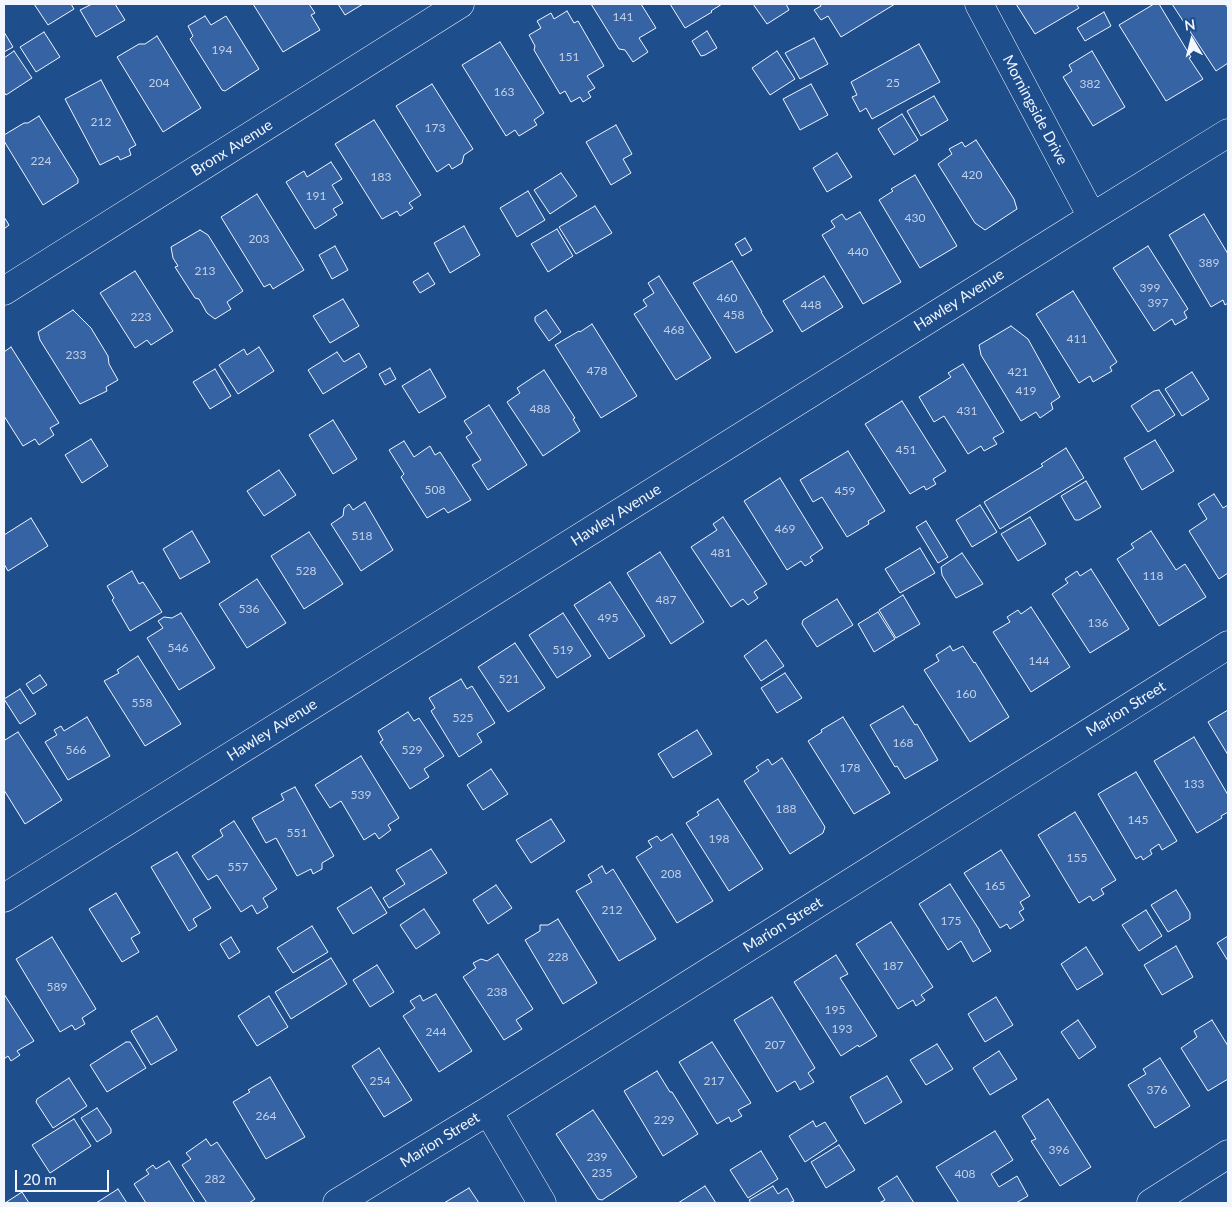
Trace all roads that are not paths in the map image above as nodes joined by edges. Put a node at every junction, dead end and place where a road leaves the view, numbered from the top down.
1 (460, 4) edge
2 (979, 4) edge
3 (1228, 133) edge
4 (1092, 217) junction
5 (4, 292) edge
6 (1228, 645) edge
7 (4, 898) edge
8 (488, 1111) junction
9 (1228, 1154) edge
10 (337, 1203) edge
11 (542, 1203) edge
12 (1151, 1203) edge

1 - 5 street, Bronx Avenue
2 - 4 street, Morningside Drive
3 - 4 street, Hawley Avenue
4 - 7 street, Hawley Avenue
6 - 8 street, Marion Street
8 - 10 street, Marion Street
8 - 11 street
9 - 12 street

